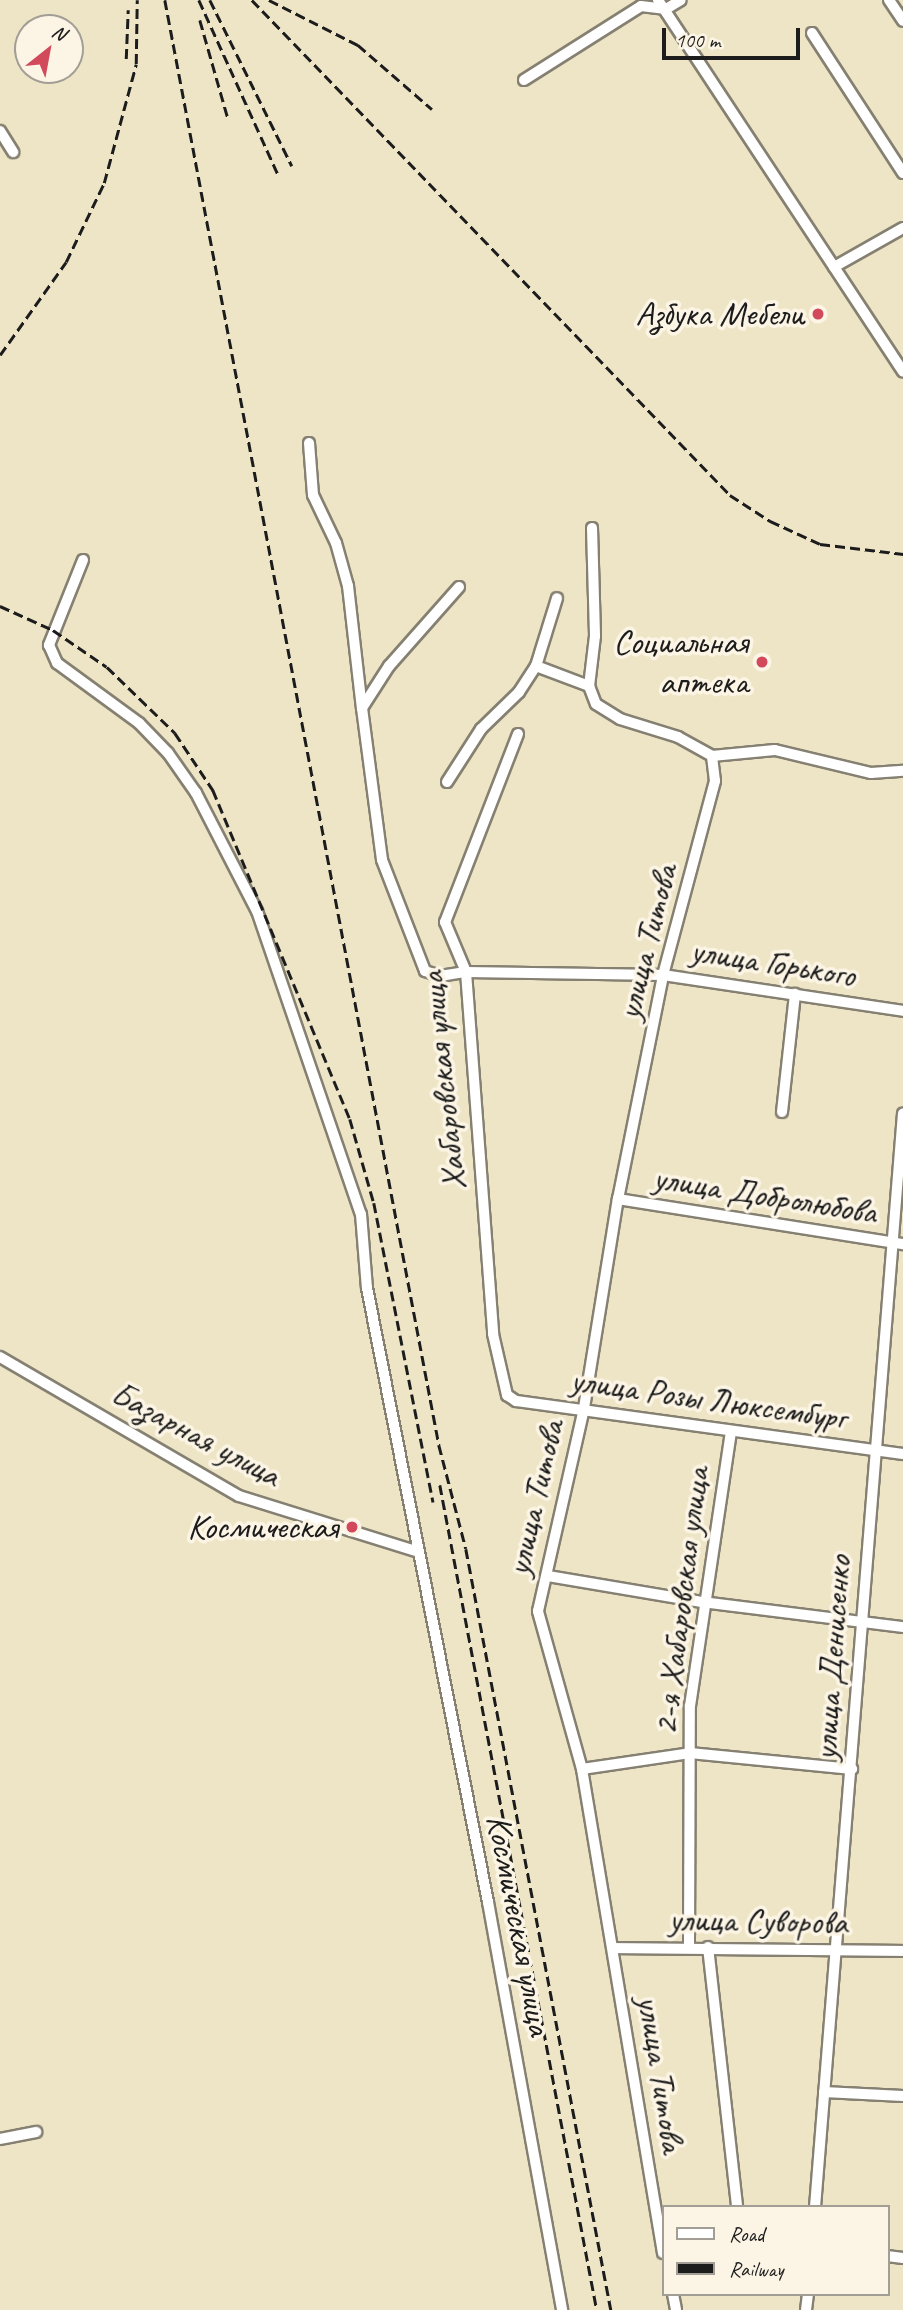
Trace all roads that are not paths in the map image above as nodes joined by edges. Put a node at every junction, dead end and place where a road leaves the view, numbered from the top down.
1 (659, 0) edge
2 (681, 0) edge
3 (889, 0) edge
4 (667, 9) junction
5 (903, 21) edge
6 (812, 33) dead end
7 (524, 80) dead end
8 (0, 131) edge
9 (13, 152) dead end
10 (903, 173) edge
11 (903, 228) edge
12 (834, 267) junction
13 (903, 372) edge
14 (309, 443) dead end
15 (592, 528) dead end
16 (83, 560) dead end
17 (459, 586) dead end
18 (557, 598) dead end
19 (536, 666) junction
20 (589, 686) junction
21 (362, 708) junction
22 (518, 734) dead end
23 (712, 756) junction
24 (903, 771) edge
25 (447, 782) dead end
26 (466, 972) junction
27 (663, 975) junction
28 (795, 994) junction
29 (903, 1011) edge
30 (782, 1112) dead end
31 (903, 1114) edge
32 (618, 1199) junction
33 (898, 1244) edge
34 (0, 1357) edge
35 (507, 1395) joint
36 (584, 1408) junction
37 (732, 1431) junction
38 (874, 1452) junction
39 (903, 1454) edge
40 (416, 1551) junction
41 (548, 1576) junction
42 (702, 1602) junction
43 (864, 1622) junction
44 (903, 1627) edge
45 (690, 1753) junction
46 (582, 1769) junction
47 (852, 1769) junction
48 (689, 1946) junction
49 (708, 1947) junction
50 (613, 1948) junction
51 (836, 1950) junction
52 (903, 1951) edge
53 (824, 2092) junction
54 (903, 2096) edge
55 (36, 2132) dead end
56 (0, 2139) edge
57 (737, 2205) edge
58 (815, 2205) edge
59 (662, 2247) edge
60 (562, 2310) edge

1 - 4 street
2 - 4 street
3 - 5 street
4 - 7 street
4 - 12 street
6 - 10 street
8 - 9 street
11 - 12 street
12 - 13 street
14 - 21 street
15 - 20 street
16 - 40 street, Космическая улица
17 - 21 street
18 - 19 street
19 - 20 street
19 - 25 street
20 - 23 street
21 - 26 street, улица Горького
22 - 26 street, Хабаровская улица
23 - 24 street
23 - 27 street, улица Титова
26 - 27 street, улица Горького
26 - 35 street, Хабаровская улица
27 - 28 street, улица Горького
27 - 32 street, улица Титова
28 - 29 street, улица Горького
28 - 30 street
31 - 33 street, улица Денисенко
32 - 33 street, улица Добролюбова
32 - 36 street, улица Титова
33 - 38 street, улица Денисенко
34 - 40 street, Базарная улица
35 - 36 street, улица Розы Люксембург
36 - 37 street, улица Розы Люксембург
36 - 41 street, улица Титова
37 - 38 street, улица Розы Люксембург
37 - 42 street, 2-я Хабаровская улица
38 - 39 street, улица Розы Люксембург
38 - 43 street, улица Денисенко
40 - 60 street, Космическая улица
41 - 42 street
41 - 46 street, улица Титова
42 - 43 street
42 - 45 street, 2-я Хабаровская улица
43 - 44 street
43 - 47 street, улица Денисенко
45 - 46 street
45 - 47 street
45 - 48 street, 2-я Хабаровская улица
46 - 50 street, улица Титова
47 - 51 street, улица Денисенко
48 - 49 street, улица Суворова
48 - 50 street, улица Суворова
49 - 51 street, улица Суворова
49 - 57 street
50 - 59 street, улица Титова
51 - 52 street, улица Суворова
51 - 53 street, улица Денисенко
53 - 54 street
53 - 58 street, улица Денисенко
55 - 56 street

